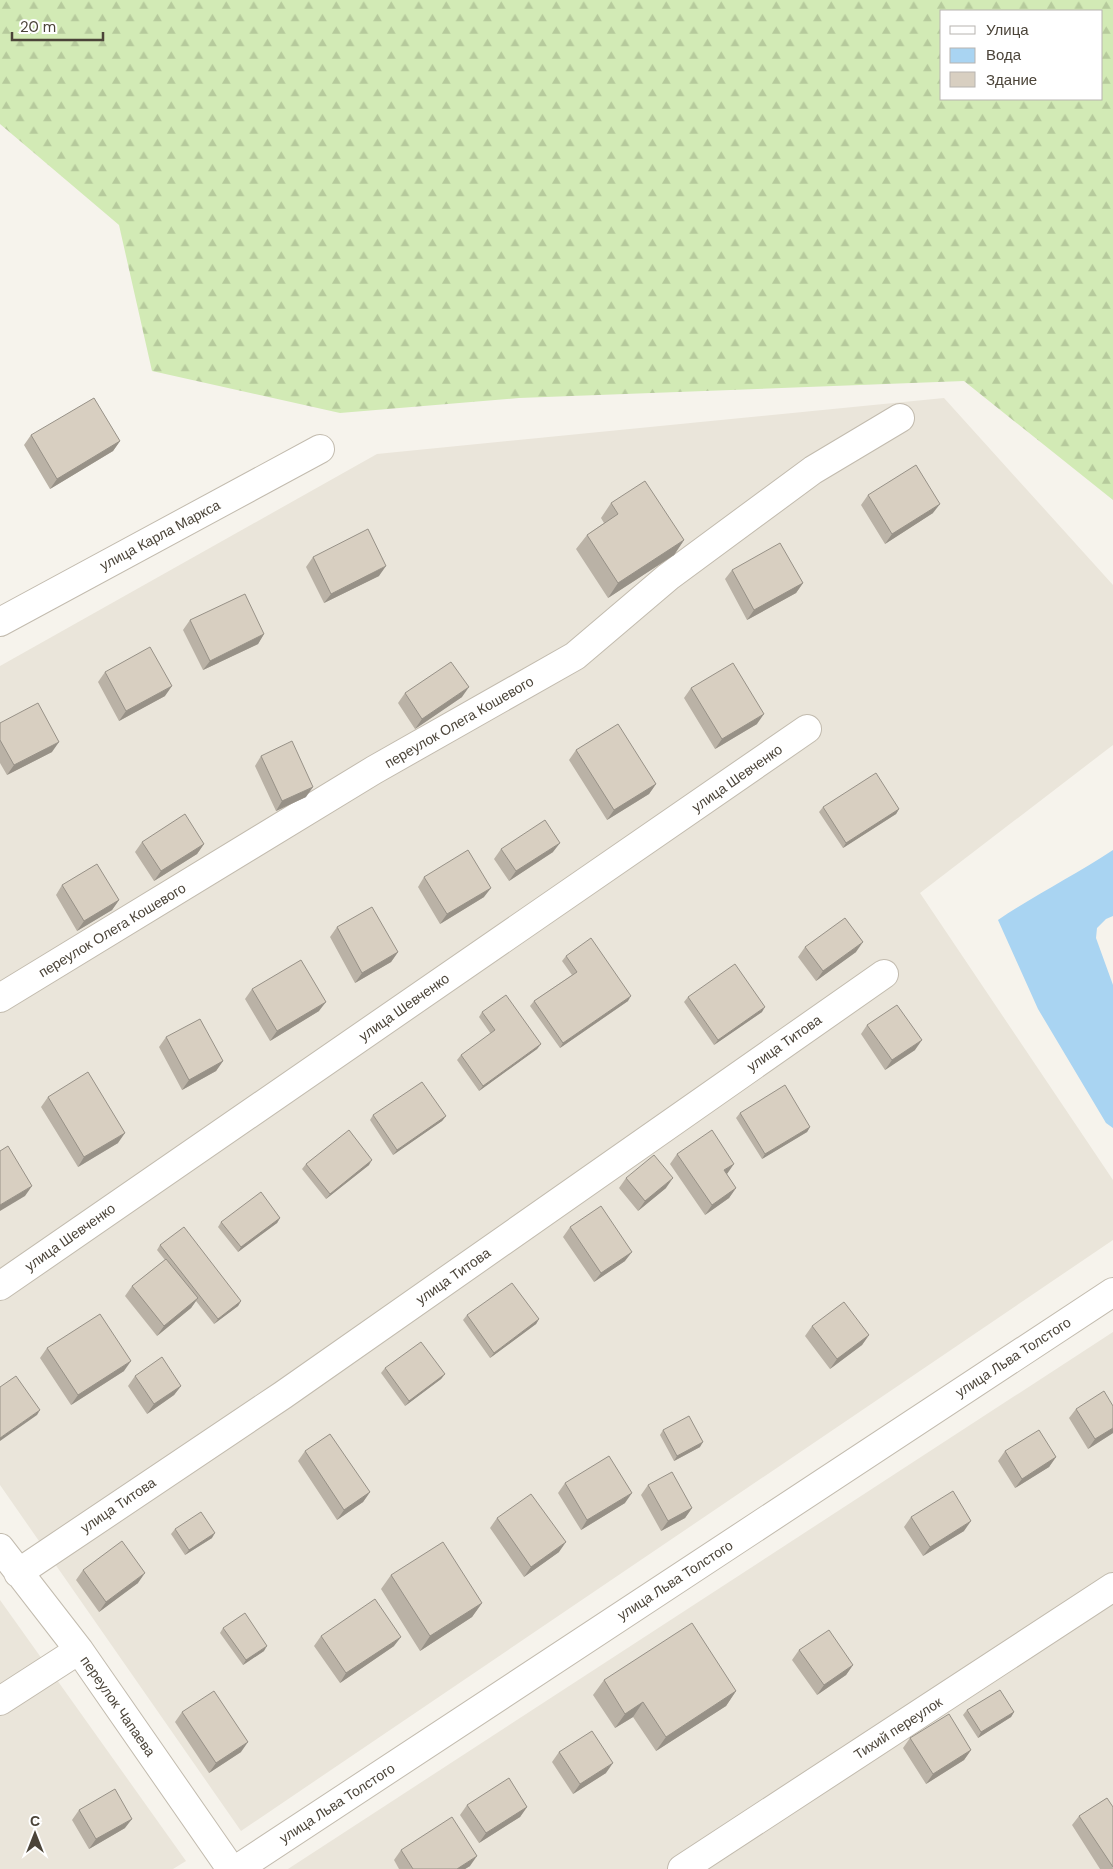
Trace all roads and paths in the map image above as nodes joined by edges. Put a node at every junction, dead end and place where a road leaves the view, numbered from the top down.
1 (900, 418) dead end
2 (320, 448) dead end
3 (0, 622) edge
4 (807, 729) dead end
5 (884, 974) dead end
6 (0, 998) edge
7 (0, 1286) edge
8 (1113, 1292) edge
9 (0, 1548) edge
10 (18, 1573) junction
11 (1113, 1587) edge
12 (79, 1650) junction
13 (0, 1701) edge
14 (231, 1869) edge
15 (237, 1869) edge
16 (682, 1869) edge

1 - 6 street, переулок Олега Кошевого
2 - 3 street, улица Карла Маркса
4 - 7 street, улица Шевченко
5 - 10 street, улица Титова
8 - 15 street, улица Льва Толстого
9 - 10 street, переулок Чапаева
10 - 12 street, переулок Чапаева
11 - 16 street, Тихий переулок
12 - 13 street
12 - 14 street, переулок Чапаева

